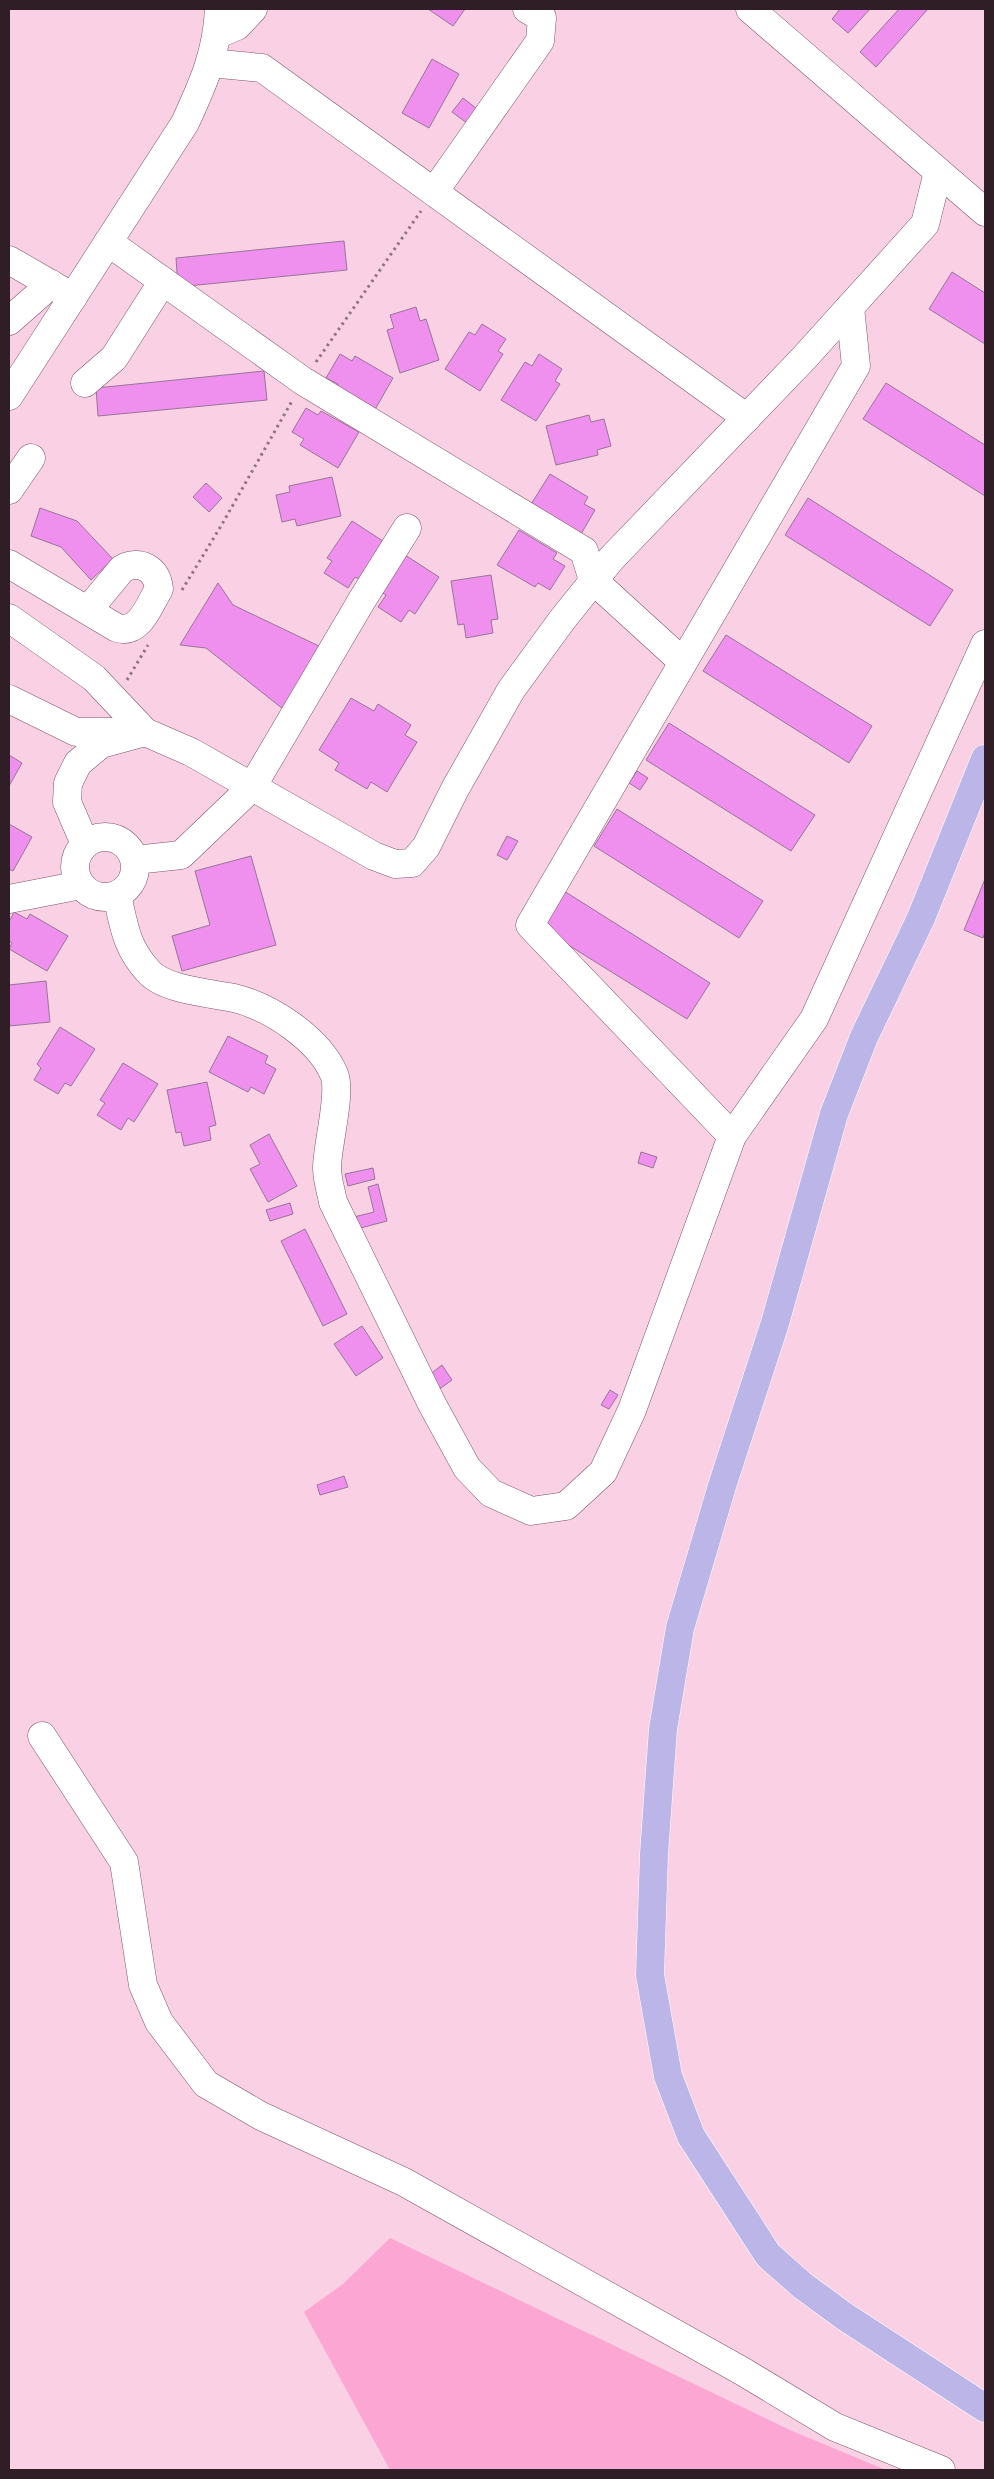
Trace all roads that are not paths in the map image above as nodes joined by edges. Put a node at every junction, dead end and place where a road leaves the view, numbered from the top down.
1 (253, 9) edge
2 (527, 9) edge
3 (750, 9) edge
4 (218, 22) edge
5 (210, 63) junction
6 (938, 172) junction
7 (434, 192) junction
8 (985, 212) edge
9 (108, 242) junction
10 (9, 260) edge
11 (163, 281) junction
12 (62, 290) junction
13 (850, 307) junction
14 (9, 321) edge
15 (86, 383) dead end
16 (9, 396) edge
17 (747, 418) junction
18 (31, 458) dead end
19 (9, 490) edge
20 (407, 528) dead end
21 (9, 564) edge
22 (594, 580) junction
23 (88, 610) dead end
24 (9, 618) edge
25 (985, 644) edge
26 (683, 662) junction
27 (9, 699) edge
28 (145, 732) junction
29 (985, 758) edge
30 (252, 787) junction
31 (85, 844) junction
32 (135, 860) junction
33 (81, 885) junction
34 (118, 895) junction
35 (9, 898) edge
36 (732, 1136) junction
37 (42, 1736) dead end
38 (985, 2408) edge
39 (941, 2470) edge

1 - 4 street
2 - 7 street
3 - 6 street
4 - 5 street
5 - 7 street
5 - 9 street
6 - 8 street
6 - 13 street
7 - 17 street
9 - 11 street
9 - 12 street
10 - 12 street
11 - 15 street
11 - 22 street
12 - 14 street
12 - 16 street
13 - 17 street
13 - 26 street
17 - 22 street
18 - 19 street
20 - 30 street
21 - 23 street
22 - 26 street
22 - 30 street
24 - 28 street
25 - 36 street
26 - 36 street
27 - 28 street
28 - 30 street
28 - 31 street
29 - 38 main road
30 - 32 street
31 - 32 street
31 - 33 street
32 - 34 street
33 - 34 street
33 - 35 street
34 - 36 street
37 - 39 street

